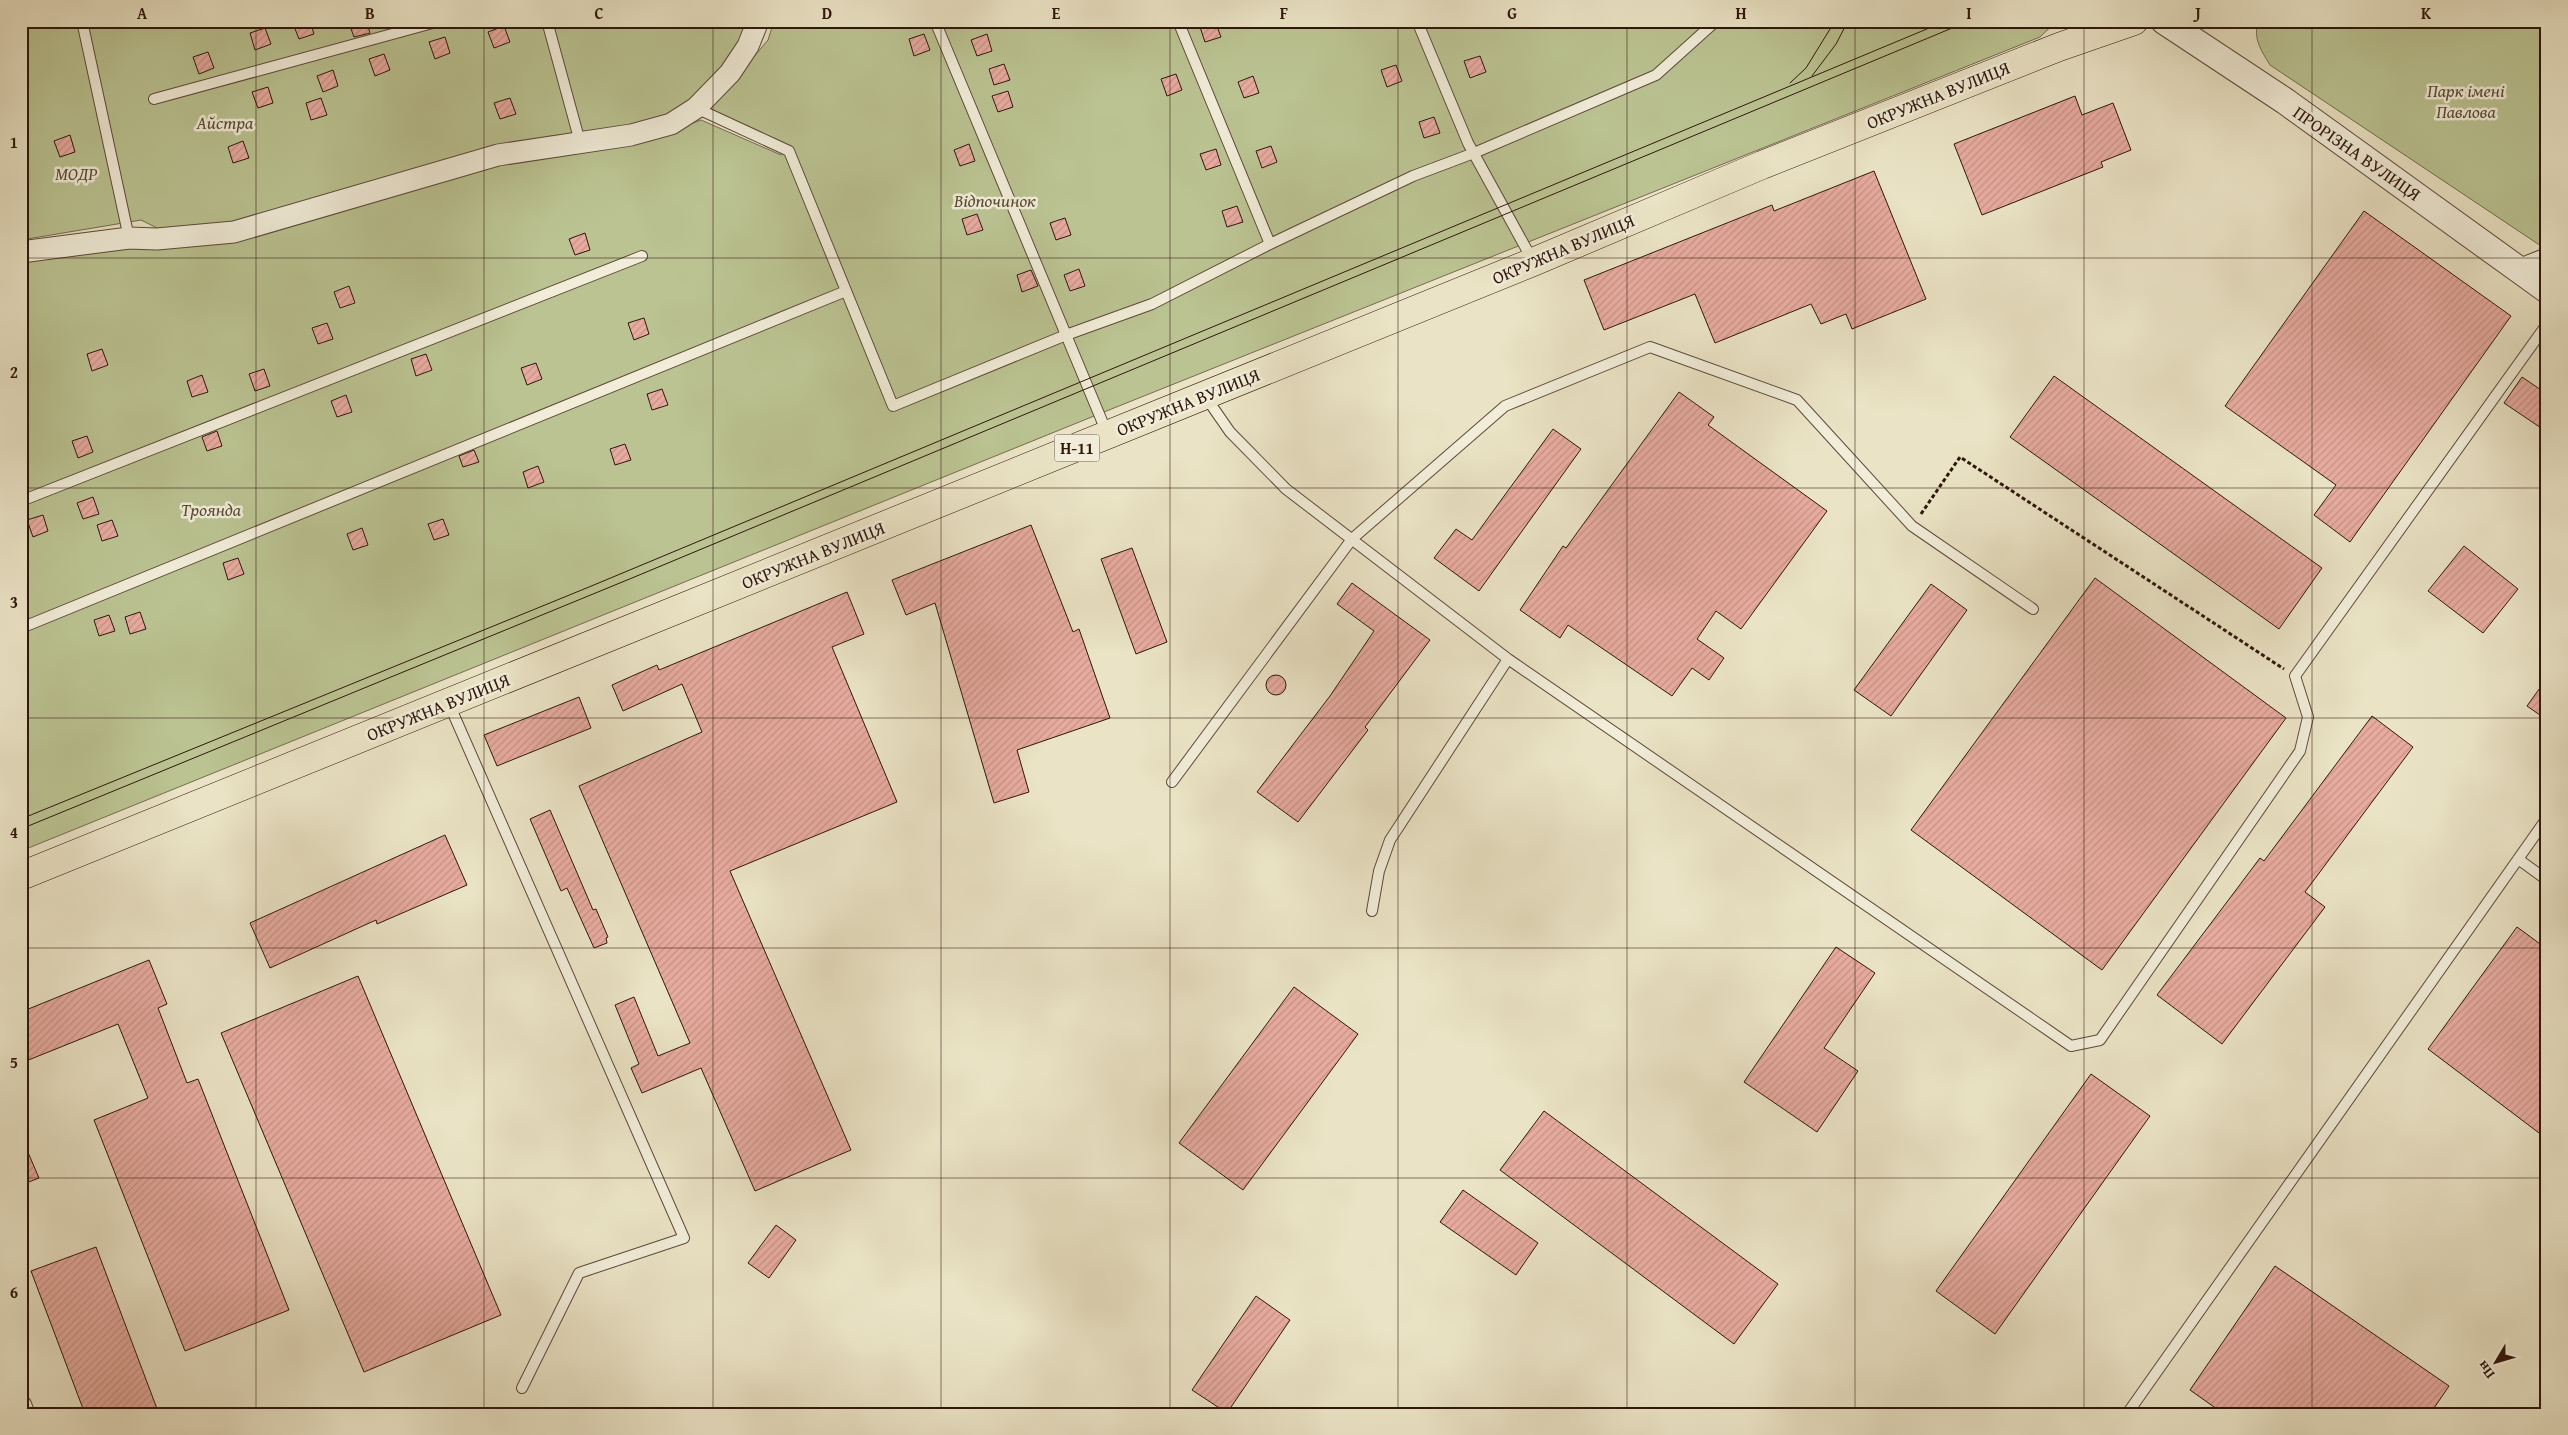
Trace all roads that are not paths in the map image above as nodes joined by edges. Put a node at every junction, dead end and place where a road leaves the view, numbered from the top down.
1 (82, 21) edge
2 (440, 21) edge
3 (547, 21) edge
4 (758, 21) edge
5 (935, 21) edge
6 (1178, 21) edge
7 (1418, 21) edge
8 (1716, 21) edge
9 (2134, 21) edge
10 (2164, 21) edge
11 (154, 99) dead end
12 (696, 108) junction
13 (580, 142) junction
14 (1474, 153) junction
15 (129, 238) junction
16 (1270, 244) junction
17 (21, 252) edge
18 (642, 256) dead end
19 (2547, 256) edge
20 (1533, 262) junction
21 (2517, 268) junction
22 (2547, 290) edge
23 (846, 291) junction
24 (2547, 324) edge
25 (1066, 335) junction
26 (1205, 396) junction
27 (1108, 435) junction
28 (21, 501) edge
29 (1352, 539) junction
30 (2033, 609) dead end
31 (21, 628) edge
32 (1508, 659) junction
33 (449, 703) junction
34 (1172, 782) dead end
35 (2547, 818) edge
36 (2518, 859) junction
37 (21, 876) edge
38 (2547, 880) edge
39 (1372, 912) dead end
40 (522, 1388) dead end
41 (21, 1406) edge
42 (24, 1414) edge
43 (2127, 1414) edge

1 - 15 lane
2 - 11 lane
3 - 13 lane
4 - 12 street
5 - 25 lane
6 - 16 lane
7 - 14 lane
8 - 14 lane
9 - 20 main road, ОКРУЖНА ВУЛИЦЯ / Н-11
10 - 21 street, ПРОРІЗНА ВУЛИЦЯ
12 - 13 street
12 - 23 lane
13 - 15 street
14 - 16 lane
14 - 20 lane
15 - 17 street
16 - 25 lane
18 - 28 lane
19 - 21 street
20 - 26 main road, ОКРУЖНА ВУЛИЦЯ / Н-11
21 - 22 street, ПРОРІЗНА ВУЛИЦЯ
23 - 25 lane
23 - 31 lane
24 - 32 lane
25 - 27 lane
26 - 27 main road, ОКРУЖНА ВУЛИЦЯ / Н-11
26 - 29 lane
27 - 33 main road, ОКРУЖНА ВУЛИЦЯ / Н-11
29 - 30 lane
29 - 32 lane
29 - 34 lane
32 - 39 lane
33 - 37 main road, ОКРУЖНА ВУЛИЦЯ / Н-11
33 - 40 lane
35 - 36 lane
36 - 38 lane
36 - 43 lane
41 - 42 street

